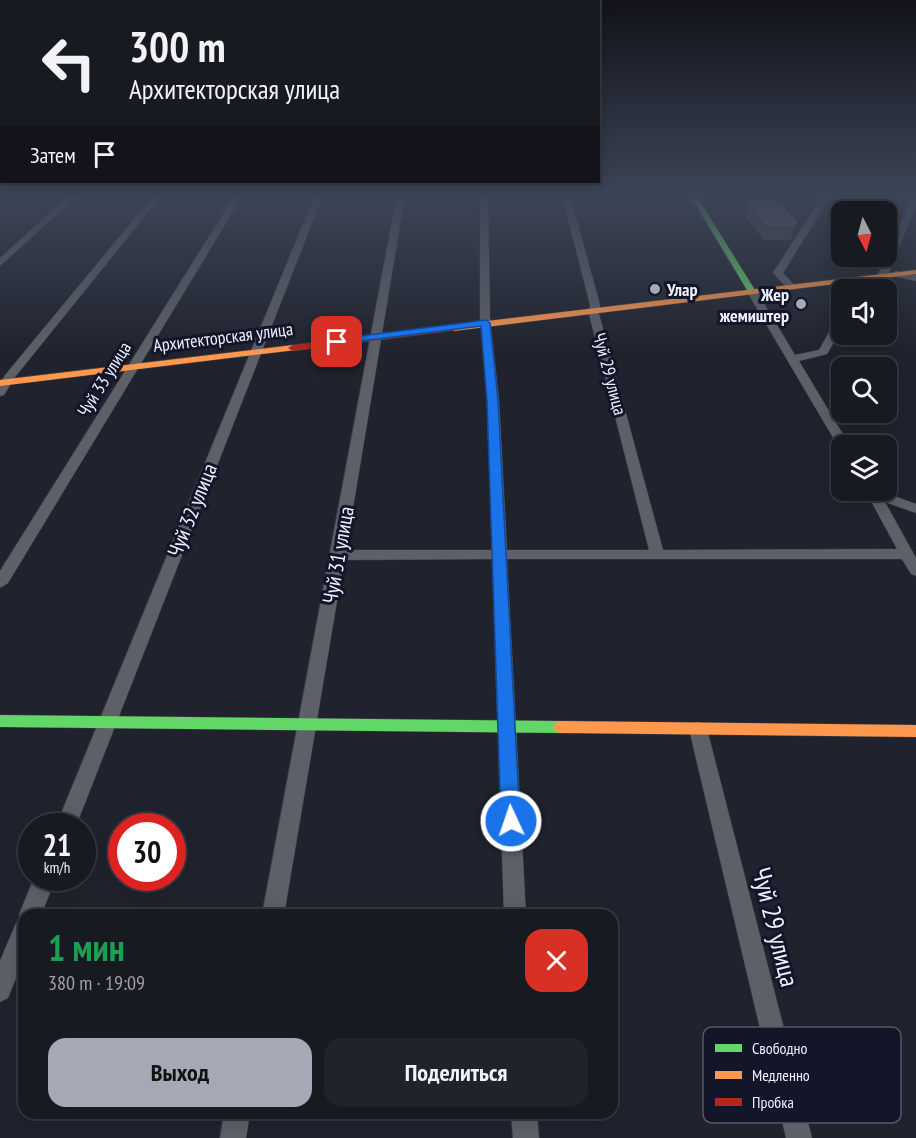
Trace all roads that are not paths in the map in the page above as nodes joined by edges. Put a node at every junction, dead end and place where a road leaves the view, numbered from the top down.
1 (16, 248) edge
2 (114, 248) edge
3 (206, 248) edge
4 (298, 248) edge
5 (391, 248) edge
6 (485, 248) edge
7 (580, 248) edge
8 (725, 248) edge
9 (794, 248) edge
10 (899, 248) edge
11 (0, 263) edge
12 (916, 272) edge
13 (890, 275) junction
14 (916, 278) edge
15 (871, 279) edge
16 (831, 285) edge
17 (790, 286) junction
18 (751, 290) junction
19 (595, 309) junction
20 (486, 323) junction
21 (377, 337) junction
22 (831, 338) edge
23 (256, 351) junction
24 (792, 359) junction
25 (133, 366) junction
26 (3, 386) edge
27 (837, 435) edge
28 (877, 501) edge
29 (895, 501) edge
30 (916, 509) edge
31 (657, 553) junction
32 (907, 554) junction
33 (338, 555) junction
34 (499, 556) junction
35 (916, 571) edge
36 (0, 583) edge
37 (0, 721) edge
38 (108, 722) junction
39 (307, 724) junction
40 (506, 727) junction
41 (698, 729) junction
42 (916, 731) edge
43 (71, 813) edge
44 (40, 891) edge
45 (32, 909) edge
46 (274, 909) edge
47 (515, 909) edge
48 (18, 945) edge
49 (0, 990) edge
50 (772, 1027) edge
51 (236, 1119) edge
52 (524, 1119) edge
53 (795, 1123) edge
54 (233, 1138) edge
55 (525, 1138) edge
56 (799, 1138) edge

1 - 11 street
2 - 26 street
3 - 25 street, Чуй 33 улица
4 - 23 street, Чуй 32 улица
5 - 21 street, Чуй 31 улица
6 - 20 street
7 - 19 street, Чуй 29 улица
8 - 18 street
9 - 17 street
10 - 13 street
12 - 13 street, Архитекторская улица
13 - 14 street
13 - 15 street, Архитекторская улица
16 - 17 street, Архитекторская улица
17 - 18 street, Архитекторская улица
18 - 19 street, Архитекторская улица
18 - 24 street
19 - 20 street, Архитекторская улица
19 - 31 street, Чуй 29 улица
20 - 21 street, Архитекторская улица
20 - 34 street
21 - 23 street, Архитекторская улица
21 - 33 street, Чуй 31 улица
22 - 24 street
23 - 25 street, Архитекторская улица
23 - 38 street, Чуй 32 улица
24 - 27 street
25 - 26 street, Архитекторская улица
25 - 36 street, Чуй 33 улица
28 - 32 street
29 - 30 street
31 - 32 street
31 - 34 street
32 - 35 street
33 - 34 street
33 - 39 street, Чуй 31 улица
34 - 40 street
37 - 38 street
38 - 39 street
38 - 43 street, Чуй 32 улица
39 - 40 street
39 - 46 street, Чуй 31 улица
40 - 41 street
40 - 47 street
41 - 42 street
41 - 50 street, Чуй 29 улица
44 - 45 street
48 - 49 street
51 - 54 street
52 - 55 street
53 - 56 street, Чуй 29 улица

